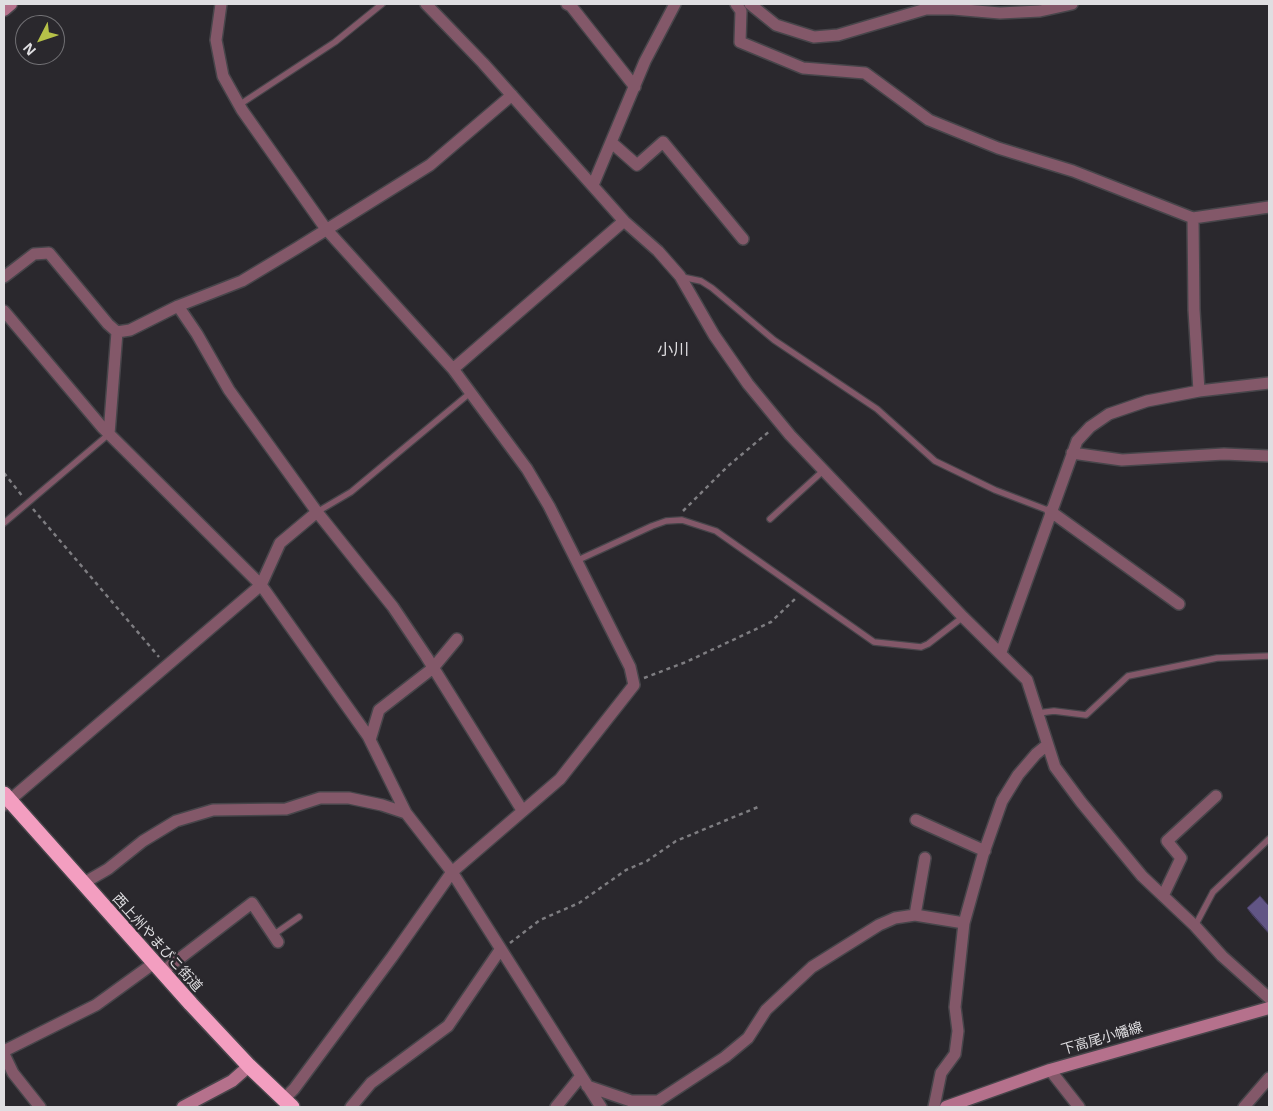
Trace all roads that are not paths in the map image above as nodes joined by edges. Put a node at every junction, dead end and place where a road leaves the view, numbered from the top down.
1 (11, 4) edge
2 (221, 4) edge
3 (382, 4) edge
4 (426, 4) edge
5 (567, 4) edge
6 (675, 4) edge
7 (736, 4) edge
8 (750, 4) edge
9 (1072, 4) edge
10 (4, 10) edge
11 (635, 87) junction
12 (512, 95) junction
13 (239, 105) junction
14 (612, 143) junction
15 (593, 185) junction
16 (1269, 207) edge
17 (1194, 218) junction
18 (624, 221) junction
19 (326, 229) junction
20 (743, 239) dead end
21 (680, 276) junction
22 (4, 277) edge
23 (178, 306) junction
24 (4, 311) edge
25 (117, 332) junction
26 (453, 370) junction
27 (1269, 383) edge
28 (1199, 391) junction
29 (470, 393) junction
30 (109, 434) junction
31 (1072, 454) junction
32 (1269, 456) edge
33 (824, 470) junction
34 (1050, 511) junction
35 (317, 512) junction
36 (770, 519) dead end
37 (4, 524) edge
38 (576, 561) junction
39 (261, 585) junction
40 (1179, 604) dead end
41 (963, 617) junction
42 (457, 639) dead end
43 (1001, 652) junction
44 (1269, 656) edge
45 (433, 668) junction
46 (1038, 713) junction
47 (370, 740) junction
48 (1047, 745) junction
49 (1216, 796) dead end
50 (6, 800) edge
51 (522, 810) junction
52 (406, 813) junction
53 (916, 820) dead end
54 (1269, 839) edge
55 (985, 851) junction
56 (925, 858) dead end
57 (452, 872) junction
58 (82, 884) junction
59 (1163, 896) junction
60 (915, 915) junction
61 (298, 917) dead end
62 (964, 923) junction
63 (1195, 926) junction
64 (276, 938) joint
65 (500, 950) junction
66 (158, 967) junction
67 (1269, 998) edge
68 (1269, 1008) edge
69 (4, 1052) edge
70 (249, 1066) junction
71 (1050, 1070) junction
72 (1269, 1078) edge
73 (584, 1081) junction
74 (287, 1104) edge
75 (40, 1107) edge
76 (184, 1107) edge
77 (352, 1107) edge
78 (556, 1107) edge
79 (601, 1107) edge
80 (934, 1107) edge
81 (946, 1107) edge
82 (1079, 1107) edge
83 (1244, 1107) edge

1 - 10 main road
2 - 13 street
3 - 13 lane
4 - 12 street
5 - 11 street
6 - 11 street
7 - 17 street
8 - 9 street
11 - 14 street
12 - 15 street
12 - 19 street
13 - 19 street
14 - 15 street
14 - 20 street
15 - 18 street
16 - 17 street
17 - 28 street
18 - 21 street
18 - 26 street
19 - 23 street
19 - 26 street
21 - 33 street
21 - 34 lane
22 - 25 street
23 - 25 street
23 - 35 street
24 - 30 street
25 - 30 street
26 - 29 street
27 - 28 street
28 - 31 street
29 - 35 lane
29 - 38 street
30 - 37 lane
30 - 39 street
31 - 32 street
31 - 34 street
33 - 36 lane
33 - 41 street
34 - 40 street
34 - 43 street
35 - 39 street
35 - 45 street
38 - 41 lane
38 - 51 street
39 - 47 street
39 - 50 street
41 - 43 street
42 - 45 street
43 - 46 street
44 - 46 lane
45 - 47 street
45 - 51 street
46 - 48 street
47 - 52 street
48 - 55 street
48 - 59 street
49 - 59 street
50 - 58 highway, 西上州やまびこ街道
51 - 57 street
52 - 57 street
52 - 58 street
53 - 55 street
54 - 63 lane
55 - 62 street
56 - 60 street
57 - 65 street
57 - 74 street
58 - 66 highway, 西上州やまびこ街道
59 - 63 street
60 - 62 street
60 - 73 street
61 - 64 lane
62 - 80 street
63 - 67 street
64 - 66 street
65 - 73 street
65 - 77 street
66 - 69 street
66 - 70 highway, 西上州やまびこ街道
68 - 71 main road, 下高尾小幡線
69 - 75 street
70 - 74 highway, 西上州やまびこ街道
70 - 76 main road
71 - 81 main road, 下高尾小幡線
71 - 82 street
72 - 83 street
73 - 78 street
73 - 79 street

